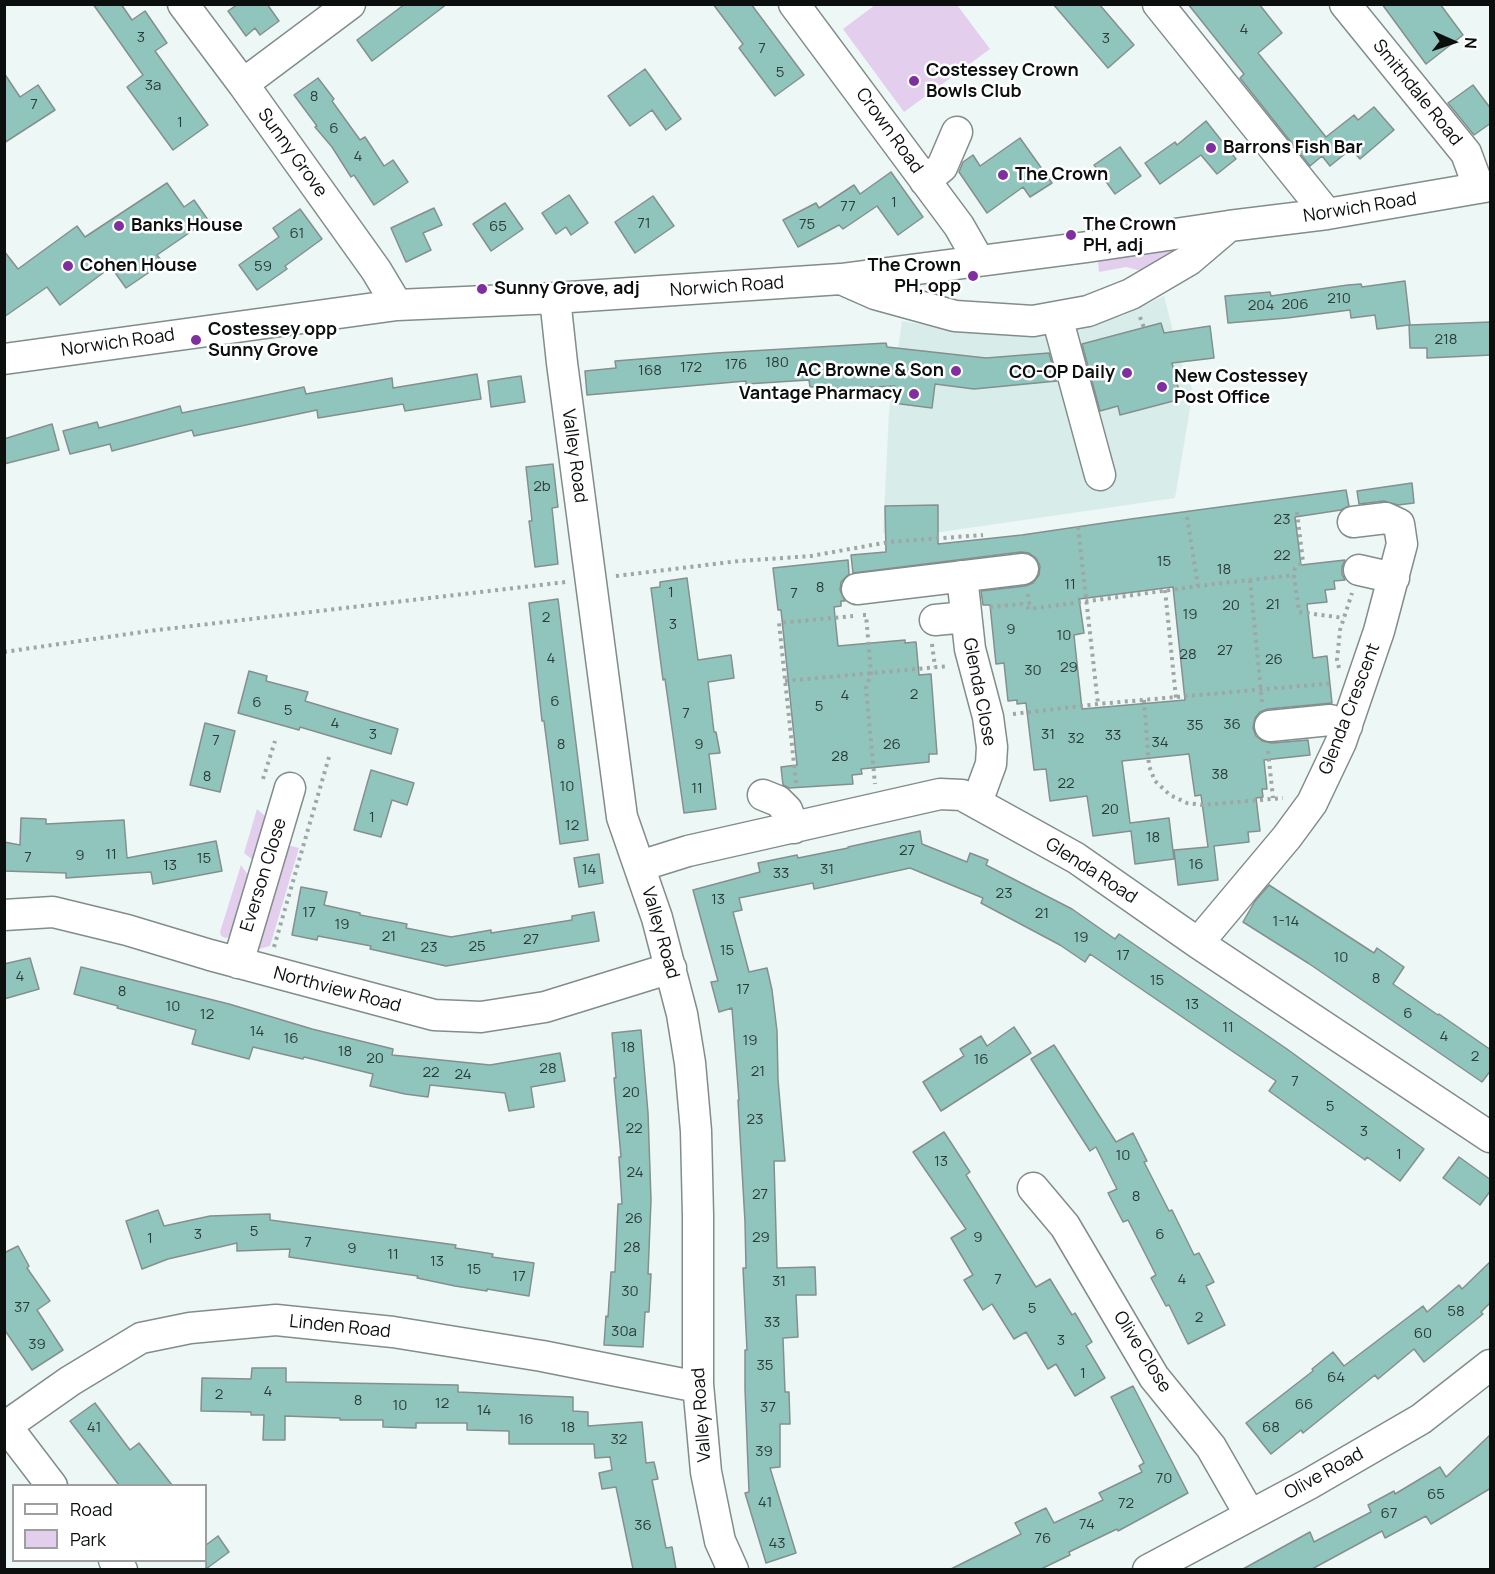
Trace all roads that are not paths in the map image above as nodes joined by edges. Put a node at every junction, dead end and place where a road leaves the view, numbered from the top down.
1 (183, 4) edge
2 (350, 4) edge
3 (794, 4) edge
4 (1158, 4) edge
5 (1345, 4) edge
6 (243, 84) junction
7 (957, 132) dead end
8 (925, 181) junction
9 (1485, 187) edge
10 (1327, 214) junction
11 (1229, 226) junction
12 (979, 261) junction
13 (841, 279) junction
14 (555, 298) junction
15 (397, 305) junction
16 (1057, 317) junction
17 (4, 359) edge
18 (1100, 475) dead end
19 (1353, 522) dead end
20 (1023, 569) dead end
21 (1359, 570) road end
22 (1394, 578) junction
23 (857, 589) dead end
24 (964, 598) junction
25 (935, 620) dead end
26 (1347, 726) junction
27 (1267, 727) road end
28 (290, 788) dead end
29 (764, 795) dead end
30 (977, 802) junction
31 (798, 826) junction
32 (640, 866) junction
33 (4, 915) edge
34 (1198, 943) junction
35 (238, 963) junction
36 (671, 968) junction
37 (1491, 1137) edge
38 (1033, 1188) dead end
39 (1491, 1365) edge
40 (698, 1384) junction
41 (5, 1425) edge
42 (51, 1484) edge
43 (1250, 1515) junction
44 (733, 1569) edge
45 (1148, 1569) edge

1 - 6 street, Sunny Grove
2 - 6 street
3 - 8 street, Crown Road
4 - 10 street
5 - 9 street, Smithdale Road
6 - 15 street, Sunny Grove
7 - 8 street
8 - 12 street, Crown Road
9 - 10 street, Norwich Road
10 - 11 street, Norwich Road
11 - 12 street, Norwich Road
11 - 16 street, Norwich Road
12 - 13 street, Norwich Road
13 - 14 street, Norwich Road
13 - 16 street, Norwich Road
14 - 15 street, Norwich Road
14 - 32 street, Valley Road
15 - 17 street, Norwich Road
16 - 18 street
19 - 22 street, Glenda Crescent
20 - 24 street
21 - 22 street
22 - 26 street, Glenda Crescent
23 - 24 street
24 - 25 street, Glenda Close
24 - 30 street, Glenda Close
26 - 27 street
26 - 34 street, Glenda Crescent
28 - 35 street, Everson Close
29 - 31 street
30 - 31 street, Glenda Road
30 - 34 street, Glenda Road
31 - 32 street, Glenda Road
32 - 36 street, Valley Road
33 - 35 street, Northview Road
34 - 37 street, Glenda Road
35 - 36 street, Northview Road
36 - 40 street, Valley Road
38 - 43 street, Olive Close
39 - 43 street, Olive Road
40 - 41 street, Linden Road
40 - 44 street, Valley Road
41 - 42 street
43 - 45 street, Olive Road

